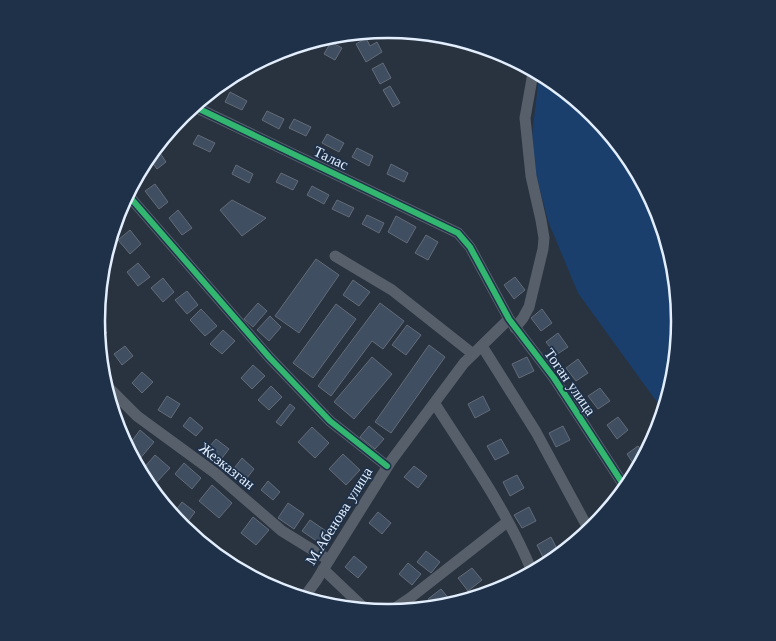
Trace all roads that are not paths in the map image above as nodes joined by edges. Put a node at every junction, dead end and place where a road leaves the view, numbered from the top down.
1 (532, 76) edge
2 (200, 109) edge
3 (132, 200) edge
4 (458, 233) joint
5 (335, 256) dead end
6 (512, 324) junction
7 (478, 350) junction
8 (115, 394) edge
9 (435, 404) junction
10 (387, 466) junction
11 (621, 481) edge
12 (507, 522) junction
13 (585, 523) edge
14 (326, 564) junction
15 (530, 566) edge
16 (308, 592) edge
17 (360, 602) edge
18 (402, 603) edge

1 - 6 street, М.Абенова улица
2 - 4 street, Талас
3 - 10 street
4 - 6 street, Тоган улица
5 - 7 street
6 - 7 street, М.Абенова улица
6 - 11 street, Тоган улица
7 - 9 street, М.Абенова улица
7 - 13 street
8 - 14 street, Жезказган
9 - 10 street, М.Абенова улица
9 - 12 street
10 - 14 street, М.Абенова улица
12 - 15 street
12 - 18 street
14 - 16 street, М.Абенова улица
14 - 17 street, Жезказган

